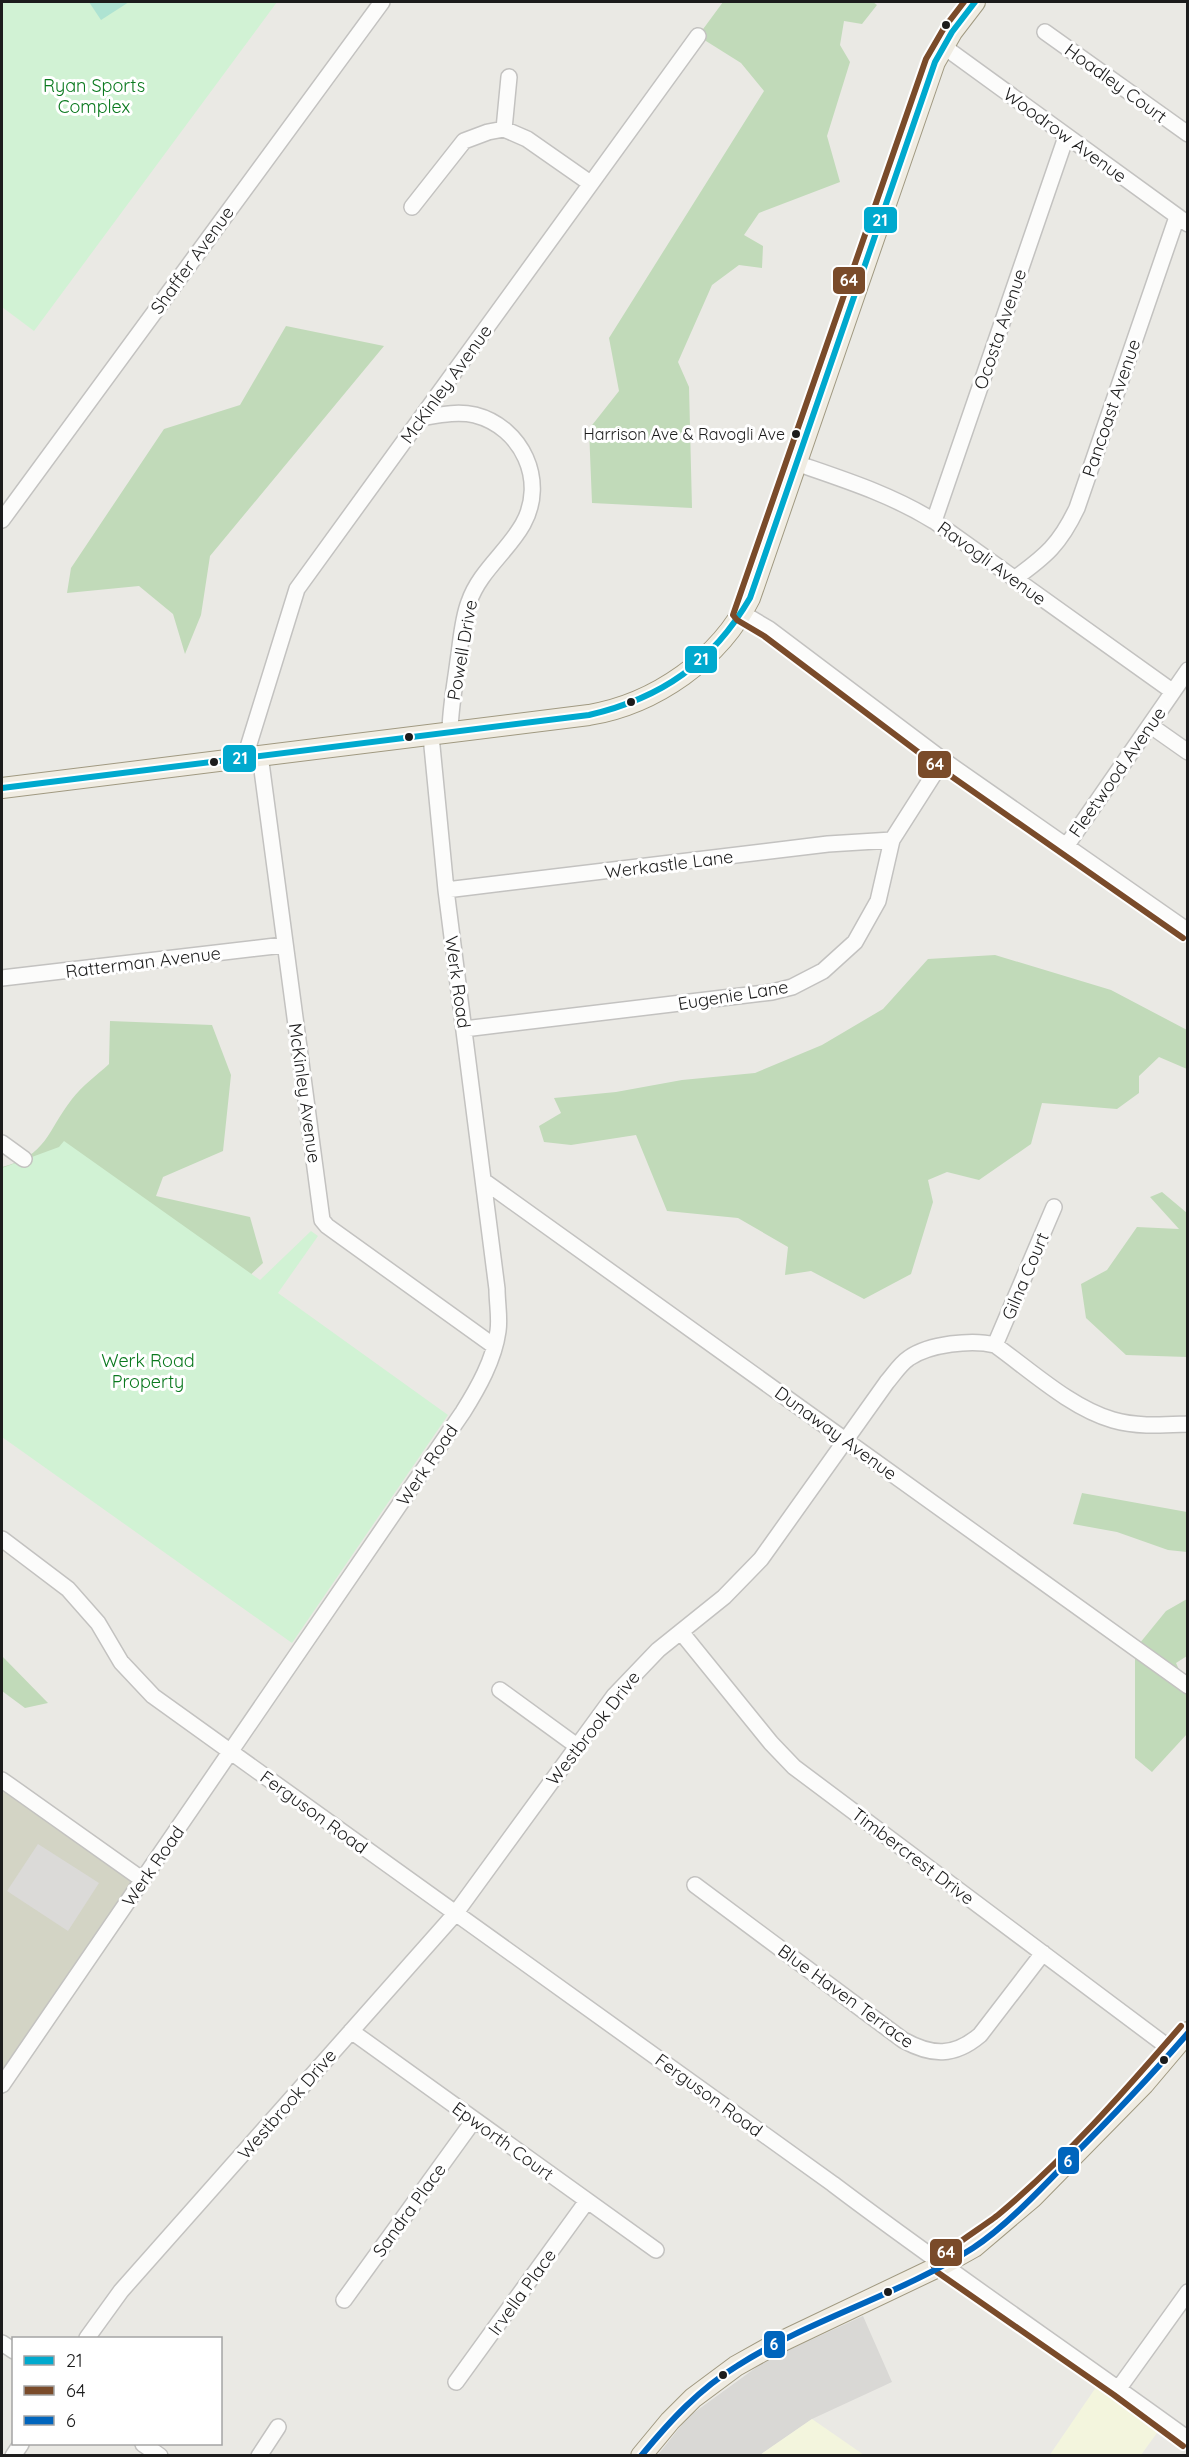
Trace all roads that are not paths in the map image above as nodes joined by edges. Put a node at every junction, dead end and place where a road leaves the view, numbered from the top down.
1 (382, 2) edge
2 (975, 2) edge
3 (1045, 32) dead end
4 (698, 36) dead end
5 (943, 46) junction
6 (509, 77) dead end
7 (504, 129) junction
8 (1188, 134) edge
9 (1066, 137) junction
10 (590, 183) junction
11 (412, 207) dead end
12 (1182, 220) edge
13 (421, 418) junction
14 (796, 463) junction
15 (2, 520) edge
16 (934, 521) junction
17 (1014, 579) junction
18 (742, 613) junction
19 (1188, 670) edge
20 (1172, 691) junction
21 (1151, 726) junction
22 (441, 734) junction
23 (1188, 752) edge
24 (253, 756) junction
25 (943, 760) junction
26 (2, 788) edge
27 (892, 840) junction
28 (1067, 845) junction
29 (446, 890) junction
30 (1188, 931) edge
31 (284, 945) junction
32 (2, 978) edge
33 (464, 1029) junction
34 (2, 1143) edge
35 (24, 1159) dead end
36 (484, 1181) junction
37 (1054, 1207) dead end
38 (995, 1345) junction
39 (494, 1346) junction
40 (1188, 1424) edge
41 (847, 1440) junction
42 (2, 1539) edge
43 (681, 1632) junction
44 (1188, 1686) edge
45 (500, 1690) dead end
46 (577, 1746) junction
47 (230, 1753) junction
48 (2, 1780) edge
49 (143, 1880) junction
50 (695, 1885) dead end
51 (455, 1914) junction
52 (1043, 1953) junction
53 (351, 2031) junction
54 (1188, 2032) edge
55 (1172, 2050) junction
56 (2, 2085) edge
57 (474, 2120) junction
58 (587, 2201) junction
59 (656, 2250) dead end
60 (942, 2265) junction
61 (1188, 2292) edge
62 (344, 2300) dead end
63 (88, 2337) edge
64 (456, 2382) dead end
65 (1119, 2388) junction
66 (278, 2427) dead end
67 (1188, 2439) edge
68 (144, 2445) edge
69 (160, 2456) edge
70 (259, 2456) edge
71 (640, 2456) edge

1 - 15 street, Shaffer Avenue
2 - 5 main road
3 - 8 street, Hoadley Court
4 - 10 street, McKinley Avenue
5 - 9 street, Woodrow Avenue
5 - 14 main road
6 - 7 street
7 - 10 street
7 - 11 street
9 - 12 street, Woodrow Avenue
9 - 16 street, Ocosta Avenue
10 - 13 street, McKinley Avenue
12 - 17 street, Pancoast Avenue
13 - 22 street, Powell Drive
13 - 24 street, McKinley Avenue
14 - 16 street, Ravogli Avenue
14 - 18 main road
16 - 17 street, Ravogli Avenue
17 - 20 street, Ravogli Avenue
18 - 22 main road
18 - 25 street
19 - 20 street, Fleetwood Avenue
20 - 21 street, Fleetwood Avenue
21 - 23 street
21 - 28 street, Fleetwood Avenue
22 - 24 main road
22 - 29 street, Werk Road
24 - 26 main road
24 - 31 street, McKinley Avenue
25 - 27 street, Eugenie Lane
25 - 28 street
27 - 29 street, Werkastle Lane
27 - 33 street, Eugenie Lane
28 - 30 street
29 - 33 street, Werk Road
31 - 32 street, Ratterman Avenue
31 - 39 street, McKinley Avenue
33 - 36 street, Werk Road
34 - 35 street
36 - 39 street, Werk Road
36 - 41 street, Dunaway Avenue
37 - 38 street, Gilna Court
38 - 40 street
38 - 41 street, Westbrook Drive
39 - 47 street, Werk Road
41 - 43 street, Westbrook Drive
41 - 44 street, Dunaway Avenue
42 - 47 street, Ferguson Road
43 - 46 street, Westbrook Drive
43 - 52 street, Timbercrest Drive
45 - 46 street
46 - 51 street, Westbrook Drive
47 - 49 street, Werk Road
47 - 51 street, Ferguson Road
48 - 49 street
49 - 56 street, Werk Road
50 - 52 street, Blue Haven Terrace
51 - 53 street, Westbrook Drive
51 - 60 street, Ferguson Road
52 - 55 street, Timbercrest Drive
53 - 57 street, Epworth Court
53 - 63 street, Westbrook Drive
54 - 55 main road
55 - 60 main road
57 - 58 street, Epworth Court
57 - 62 street, Sandra Place
58 - 59 street, Epworth Court
58 - 64 street, Irvella Place
60 - 65 street, Ferguson Road
60 - 71 main road
61 - 65 street
65 - 67 street, Ferguson Road
66 - 70 street
68 - 69 street

